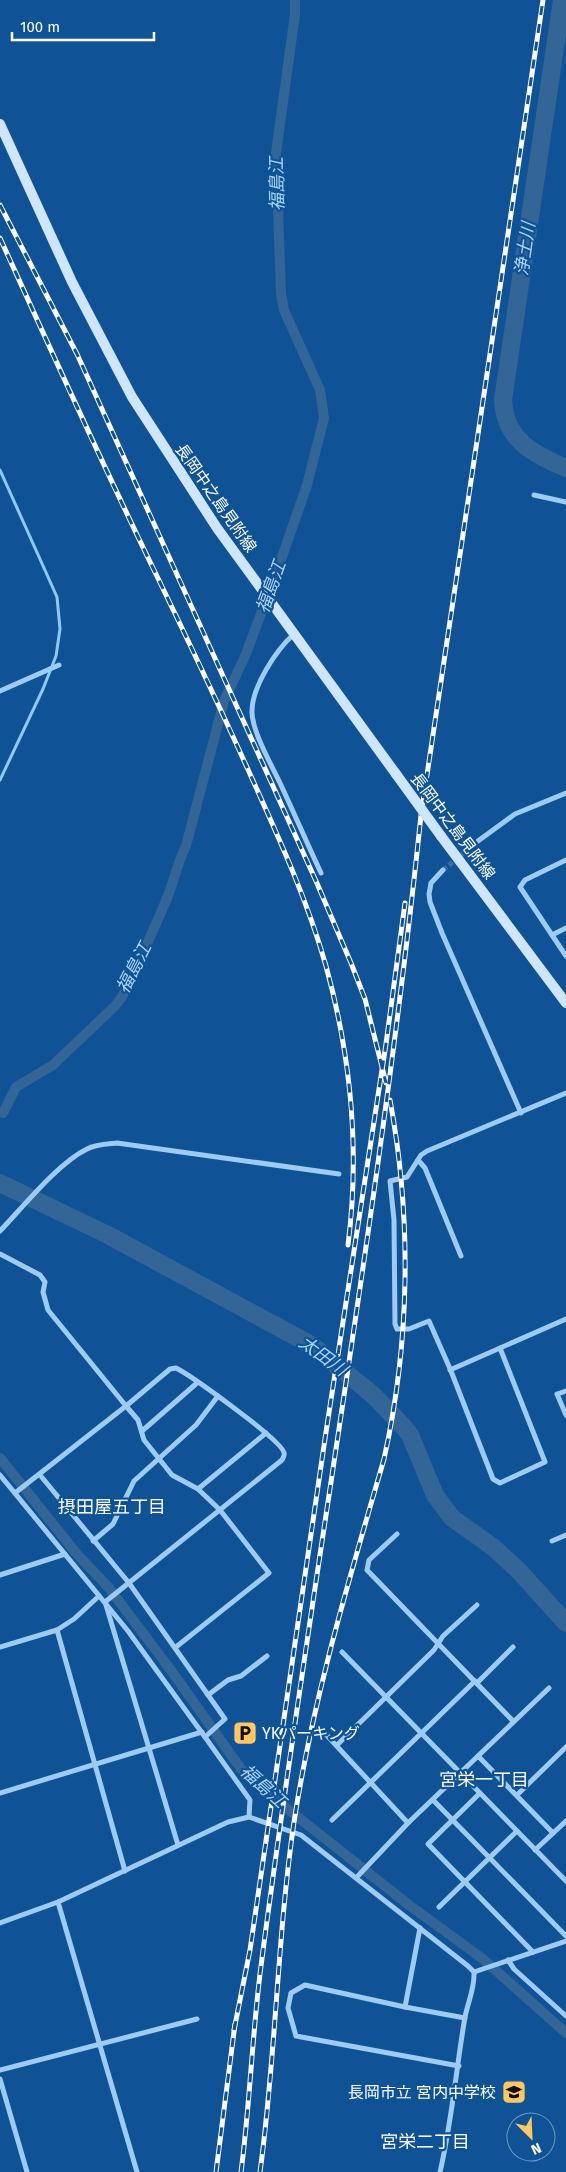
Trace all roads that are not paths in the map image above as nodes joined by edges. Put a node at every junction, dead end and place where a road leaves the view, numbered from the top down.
1 (0, 124) edge
2 (534, 495) dead end
3 (566, 502) edge
4 (294, 634) junction
5 (59, 665) dead end
6 (0, 691) edge
7 (566, 793) edge
8 (478, 841) tunnel mouth
9 (566, 860) edge
10 (443, 870) tunnel mouth
11 (322, 873) dead end
12 (566, 928) edge
13 (552, 935) junction
14 (566, 956) edge
15 (566, 1002) edge
16 (566, 1094) edge
17 (521, 1113) junction
18 (418, 1160) junction
19 (339, 1174) dead end
20 (0, 1231) edge
21 (0, 1254) edge
22 (461, 1256) dead end
23 (566, 1319) edge
24 (500, 1348) junction
25 (450, 1370) junction
26 (197, 1383) junction
27 (566, 1391) edge
28 (218, 1396) junction
29 (126, 1406) junction
30 (566, 1415) edge
31 (142, 1431) junction
32 (266, 1433) junction
33 (159, 1458) junction
34 (0, 1475) edge
35 (40, 1475) junction
36 (198, 1488) junction
37 (17, 1492) junction
38 (220, 1510) junction
39 (397, 1534) dead end
40 (566, 1535) edge
41 (93, 1541) junction
42 (552, 1541) dead end
43 (64, 1554) junction
44 (0, 1575) edge
45 (127, 1585) junction
46 (100, 1596) junction
47 (106, 1601) junction
48 (477, 1605) dead end
49 (57, 1630) junction
50 (438, 1644) junction
51 (0, 1647) edge
52 (176, 1647) junction
53 (513, 1647) dead end
54 (342, 1652) dead end
55 (266, 1656) dead end
56 (476, 1682) junction
57 (549, 1688) dead end
58 (208, 1695) junction
59 (386, 1697) junction
60 (513, 1721) junction
61 (320, 1728) dead end
62 (421, 1733) junction
63 (205, 1734) junction
64 (337, 1745) junction
65 (149, 1747) junction
66 (566, 1747) edge
67 (478, 1756) junction
68 (96, 1764) junction
69 (461, 1773) junction
70 (370, 1782) junction
71 (0, 1793) edge
72 (480, 1793) junction
73 (517, 1795) junction
74 (432, 1800) junction
75 (249, 1817) junction
76 (332, 1820) dead end
77 (452, 1820) junction
78 (566, 1821) edge
79 (408, 1823) junction
80 (517, 1831) junction
81 (553, 1833) junction
82 (178, 1845) junction
83 (535, 1850) junction
84 (489, 1857) junction
85 (126, 1871) junction
86 (357, 1876) junction
87 (465, 1881) junction
88 (566, 1881) edge
89 (58, 1902) junction
90 (440, 1907) dead end
91 (0, 1923) edge
92 (420, 1928) junction
93 (566, 1936) edge
94 (566, 1941) edge
95 (533, 1952) junction
96 (508, 1960) junction
97 (474, 1972) junction
98 (404, 2007) junction
99 (566, 2016) edge
100 (465, 2018) junction
101 (197, 2019) dead end
102 (100, 2043) junction
103 (459, 2066) junction
104 (0, 2070) edge
105 (0, 2079) edge
106 (27, 2172) edge
107 (137, 2172) edge
108 (440, 2172) edge

1 - 4 main road, 長岡中之島見附線
2 - 3 street
4 - 11 street
4 - 15 main road, 長岡中之島見附線, bridge
5 - 6 street
7 - 8 street
9 - 13 street
10 - 17 street
12 - 13 street
13 - 14 street
16 - 17 street
17 - 18 street
18 - 22 street
18 - 25 street
19 - 20 street
21 - 29 street
23 - 24 street
24 - 25 street
24 - 25 street
26 - 28 street
26 - 29 street
26 - 31 street
27 - 30 street
28 - 32 street
28 - 33 street
29 - 31 street
29 - 35 street
31 - 33 street
32 - 36 street
32 - 38 street
33 - 36 street
33 - 41 street
34 - 37 street
35 - 37 street
35 - 41 street
36 - 38 street
37 - 43 street
38 - 45 street
38 - 52 street
39 - 50 street
40 - 42 street
41 - 45 street
43 - 44 street
43 - 46 street
45 - 47 street
45 - 52 street
46 - 47 street
46 - 49 street
47 - 63 street
47 - 65 street
48 - 50 street
49 - 51 street
49 - 68 street
50 - 56 street
50 - 59 street
52 - 58 street
53 - 56 street
54 - 59 street
55 - 58 street
56 - 60 street
56 - 62 street
57 - 60 street
58 - 63 street
59 - 62 street
59 - 64 street
60 - 67 street
61 - 64 street
62 - 69 street
62 - 70 street
63 - 65 street
63 - 75 street
64 - 70 street
65 - 68 street
65 - 82 street
66 - 73 street
67 - 69 street
67 - 73 street
68 - 71 street
68 - 85 street
69 - 72 street
69 - 74 street
70 - 76 street
70 - 79 street
72 - 77 street
72 - 80 street
73 - 81 street
74 - 77 street
74 - 79 street
75 - 82 street
75 - 86 street
77 - 84 street
77 - 87 street
78 - 81 street
79 - 86 street
80 - 83 street
80 - 84 street
81 - 83 street
82 - 85 street
83 - 88 street
84 - 87 street
84 - 93 street
85 - 89 street
86 - 92 street
87 - 90 street
87 - 95 street
89 - 91 street
89 - 102 street
92 - 97 street
92 - 98 street
94 - 95 street
95 - 96 street
96 - 97 street
96 - 99 street
97 - 100 street
98 - 100 street
98 - 103 street
100 - 103 street
101 - 102 street
102 - 104 street
102 - 107 street
103 - 108 street
105 - 106 street

